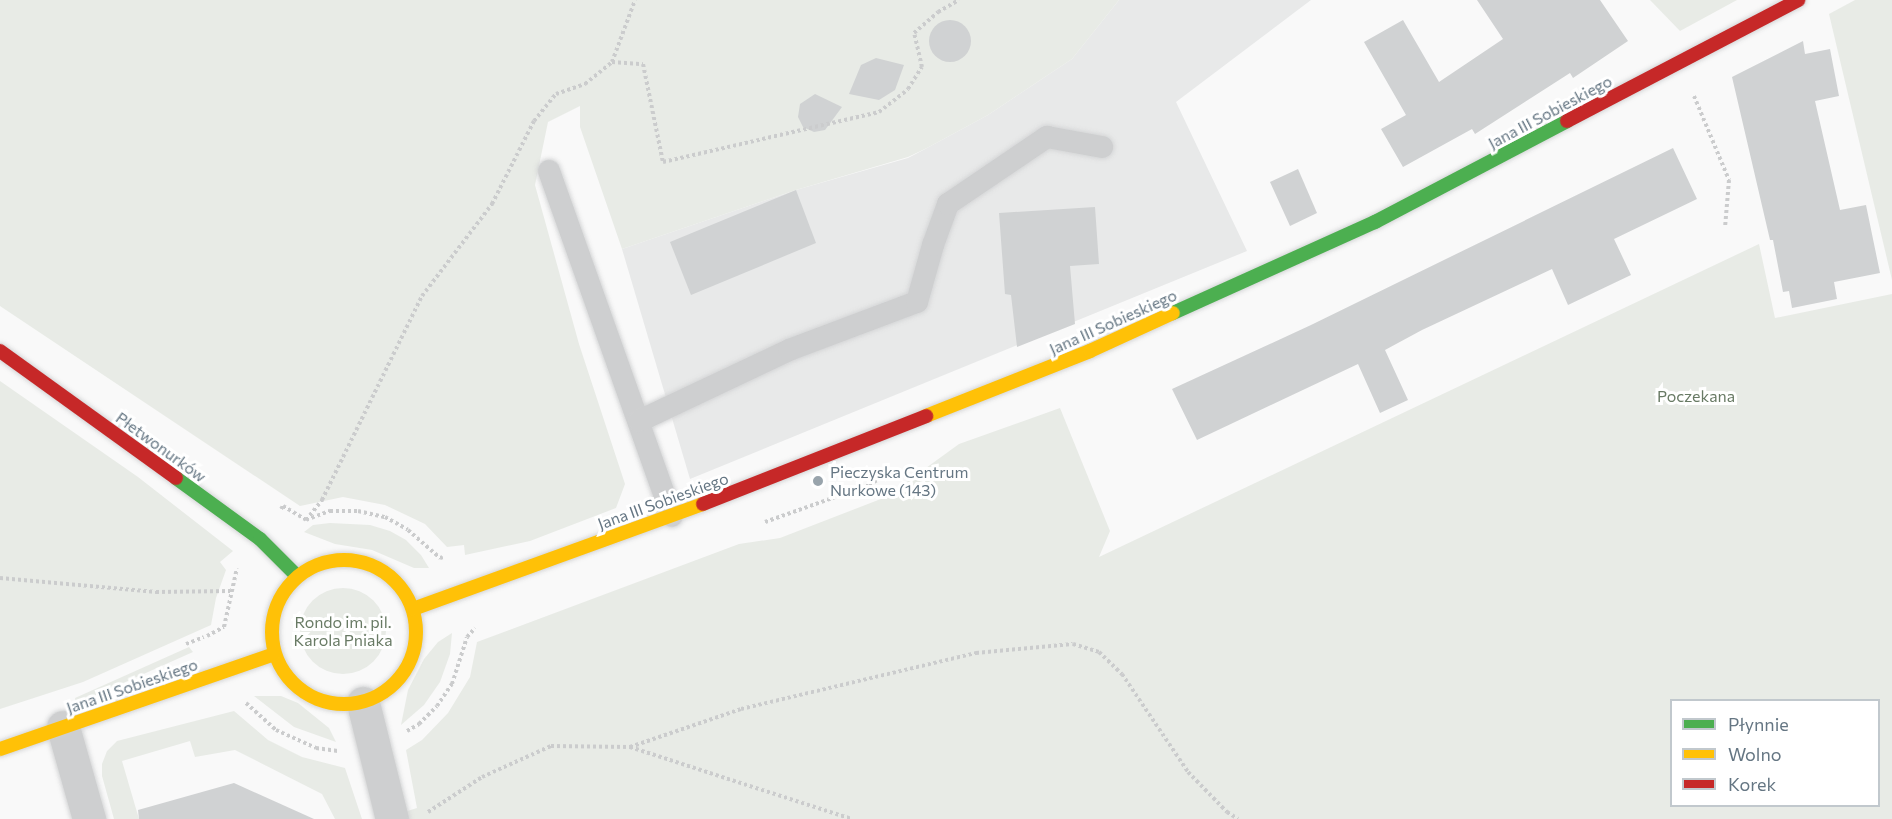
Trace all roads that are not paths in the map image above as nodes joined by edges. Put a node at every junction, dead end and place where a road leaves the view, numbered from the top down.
1 (1798, 0) edge
2 (1102, 147) dead end
3 (549, 171) dead end
4 (0, 351) edge
5 (639, 421) junction
6 (672, 516) junction
7 (297, 576) junction
8 (413, 609) junction
9 (274, 654) junction
10 (363, 703) junction
11 (63, 727) junction
12 (0, 749) edge
13 (89, 819) edge
14 (392, 819) edge

1 - 6 street, Jana III Sobieskiego
2 - 5 lane
3 - 5 lane
4 - 7 street, Płetwonurków
5 - 6 lane
6 - 8 street, Jana III Sobieskiego
7 - 8 street
7 - 9 street
8 - 10 street
9 - 10 street
9 - 11 street, Jana III Sobieskiego
10 - 14 street
11 - 12 street, Jana III Sobieskiego
11 - 13 street

